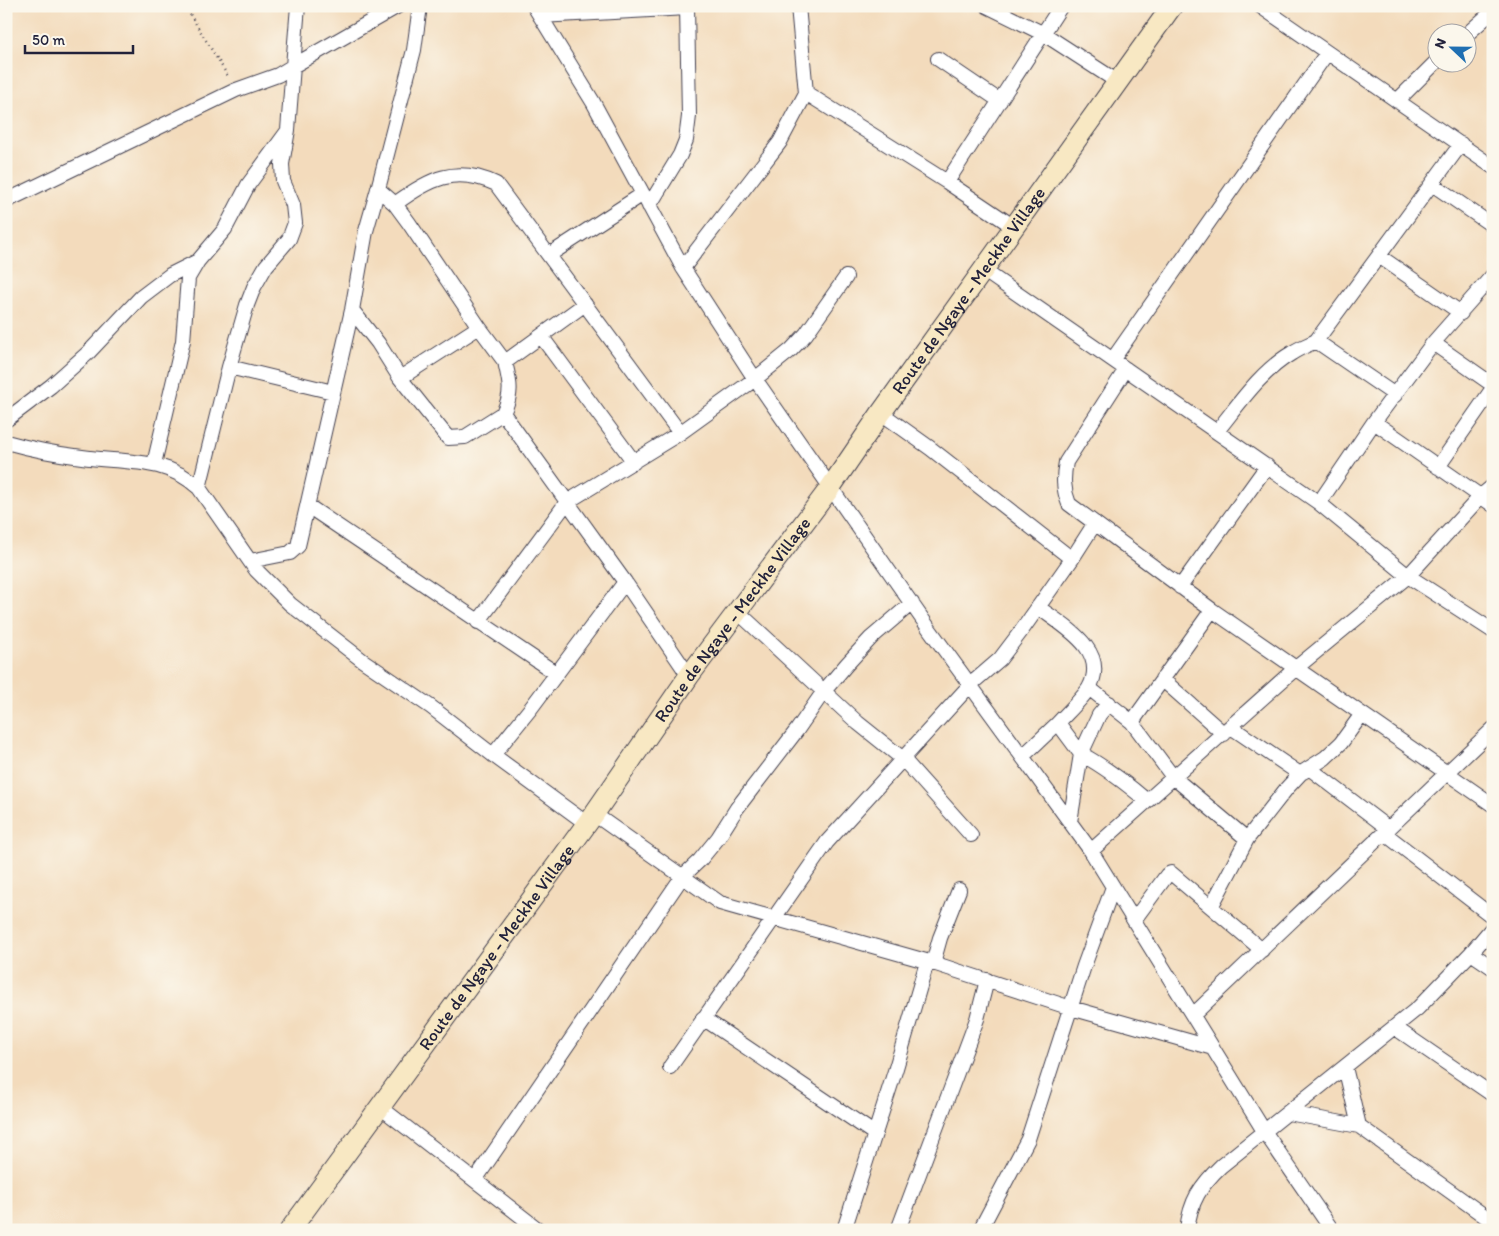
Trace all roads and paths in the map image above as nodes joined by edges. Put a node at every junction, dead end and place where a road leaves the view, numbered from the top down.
1 (185, 6) edge
2 (298, 6) edge
3 (398, 6) edge
4 (420, 6) edge
5 (798, 6) edge
6 (987, 6) edge
7 (1061, 6) edge
8 (1172, 6) edge
9 (1260, 6) edge
10 (687, 7) edge
11 (537, 11) edge
12 (1493, 11) edge
13 (1476, 26) edge
14 (1044, 34) junction
15 (1327, 53) junction
16 (938, 59) dead end
17 (293, 66) junction
18 (1426, 72) edge
19 (1118, 82) junction
20 (236, 90) junction
21 (806, 93) junction
22 (1000, 100) junction
23 (1397, 100) junction
24 (288, 130) junction
25 (1461, 144) junction
26 (1493, 167) edge
27 (947, 182) junction
28 (1432, 184) junction
29 (378, 189) junction
30 (646, 200) junction
31 (6, 201) edge
32 (395, 204) junction
33 (1493, 226) edge
34 (1014, 227) junction
35 (549, 255) junction
36 (1379, 256) junction
37 (198, 261) junction
38 (683, 268) junction
39 (983, 270) junction
40 (1493, 276) edge
41 (846, 277) dead end
42 (585, 304) junction
43 (352, 310) junction
44 (1461, 313) junction
45 (479, 327) junction
46 (541, 336) junction
47 (1316, 340) junction
48 (1433, 343) junction
49 (1112, 359) junction
50 (506, 362) junction
51 (229, 367) junction
52 (1126, 369) junction
53 (400, 378) junction
54 (755, 379) junction
55 (1493, 387) edge
56 (333, 392) junction
57 (1395, 396) junction
58 (503, 413) junction
59 (881, 413) junction
60 (6, 420) edge
61 (1374, 422) junction
62 (1217, 431) junction
63 (680, 433) junction
64 (6, 442) edge
65 (634, 462) junction
66 (154, 464) junction
67 (1267, 466) junction
68 (1438, 467) junction
69 (1493, 486) edge
70 (199, 488) junction
71 (830, 488) junction
72 (1480, 496) junction
73 (567, 502) junction
74 (1319, 503) junction
75 (1493, 505) edge
76 (308, 506) junction
77 (1095, 523) junction
78 (1072, 559) junction
79 (250, 561) junction
80 (1408, 576) junction
81 (625, 582) junction
82 (1180, 587) junction
83 (912, 603) junction
84 (1038, 608) junction
85 (1212, 610) junction
86 (738, 612) junction
87 (478, 622) junction
88 (1493, 631) edge
89 (1296, 668) junction
90 (557, 674) junction
91 (689, 676) junction
92 (1162, 679) junction
93 (971, 684) junction
94 (1089, 688) junction
95 (824, 691) junction
96 (1109, 703) junction
97 (1362, 714) junction
98 (1132, 722) junction
99 (1058, 723) junction
100 (1228, 730) junction
101 (1493, 730) edge
102 (1081, 754) junction
103 (493, 755) junction
104 (1023, 756) junction
105 (903, 759) junction
106 (1305, 771) junction
107 (1448, 773) junction
108 (1173, 778) junction
109 (1147, 801) junction
110 (1493, 805) edge
111 (590, 819) junction
112 (1070, 822) junction
113 (1386, 831) junction
114 (971, 835) dead end
115 (1247, 839) junction
116 (1091, 851) junction
117 (682, 877) junction
118 (1113, 888) junction
119 (959, 890) dead end
120 (1211, 906) junction
121 (1493, 917) edge
122 (773, 918) junction
123 (1134, 920) junction
124 (1493, 926) edge
125 (1262, 950) junction
126 (1471, 953) junction
127 (930, 962) junction
128 (1493, 968) edge
129 (987, 980) junction
130 (1071, 1008) junction
131 (1193, 1015) junction
132 (704, 1018) junction
133 (1394, 1027) junction
134 (1213, 1048) junction
135 (670, 1067) dead end
136 (1345, 1067) junction
137 (1493, 1095) edge
138 (380, 1107) junction
139 (1288, 1113) junction
140 (1359, 1126) junction
141 (1264, 1131) junction
142 (875, 1134) junction
143 (475, 1180) junction
144 (1493, 1222) edge
145 (290, 1230) edge
146 (539, 1230) edge
147 (844, 1230) edge
148 (898, 1230) edge
149 (980, 1230) edge
150 (1187, 1230) edge
151 (1332, 1230) edge

1 - 20 path
2 - 17 street
3 - 17 street
4 - 29 street
5 - 21 street
6 - 14 street
7 - 14 street
8 - 19 main road, Route de Ngaye - Meckhe Village
9 - 15 street
10 - 11 street
10 - 30 street
11 - 30 street
12 - 13 street
14 - 19 street
14 - 22 street
15 - 23 street
15 - 49 street
16 - 22 street
17 - 20 street
17 - 24 street
18 - 23 street
19 - 34 main road, Route de Ngaye - Meckhe Village
20 - 31 street
21 - 27 street
21 - 38 street
22 - 27 street
23 - 25 street
24 - 37 street
24 - 51 street
25 - 26 street
25 - 28 street
27 - 34 street
28 - 33 street
28 - 36 street
29 - 32 street
29 - 43 street
30 - 35 street
30 - 38 street
32 - 35 street
32 - 45 street
34 - 39 main road, Route de Ngaye - Meckhe Village
35 - 42 street
36 - 44 street
36 - 47 street
37 - 60 street
37 - 66 street
38 - 54 street
39 - 49 street
39 - 59 main road, Route de Ngaye - Meckhe Village
40 - 44 street
41 - 54 street
42 - 46 street
42 - 63 street
43 - 53 street
43 - 56 street
44 - 48 street
45 - 50 street
45 - 53 street
46 - 50 street
46 - 65 street
47 - 57 street
47 - 62 street
48 - 55 street
48 - 57 street
49 - 52 street
50 - 58 street
51 - 56 street
51 - 70 street
52 - 62 street
52 - 77 street
53 - 58 street
54 - 63 street
54 - 71 street
55 - 68 street
56 - 76 street
57 - 61 street
58 - 73 street
59 - 71 main road, Route de Ngaye - Meckhe Village
59 - 78 street
61 - 68 street
61 - 74 street
62 - 67 street
63 - 65 street
64 - 66 street
65 - 73 street
66 - 70 street
67 - 74 street
67 - 82 street
68 - 72 street
69 - 72 street
70 - 79 street
71 - 83 street
71 - 86 main road, Route de Ngaye - Meckhe Village
72 - 75 street
72 - 80 street
73 - 81 street
73 - 87 street
74 - 80 street
76 - 79 street
76 - 87 street
77 - 78 street
77 - 82 street
78 - 84 street
79 - 103 street
80 - 88 street
80 - 89 street
81 - 90 street
81 - 91 street
82 - 85 street
83 - 93 street
83 - 95 street
84 - 93 street
84 - 94 street
85 - 89 street
85 - 92 street
86 - 91 main road, Route de Ngaye - Meckhe Village
86 - 95 street
87 - 90 street
89 - 97 street
89 - 100 street
90 - 103 street
91 - 111 main road, Route de Ngaye - Meckhe Village
92 - 98 street
92 - 100 street
93 - 104 street
93 - 105 street
94 - 96 street
94 - 99 street
95 - 105 street
95 - 117 street
96 - 98 street
96 - 102 street
97 - 106 street
97 - 107 street
98 - 108 street
99 - 102 street
99 - 104 street
100 - 106 street
100 - 108 street
101 - 107 street
102 - 109 street
102 - 112 street
103 - 111 street
104 - 112 street
105 - 114 street
105 - 122 street
106 - 113 street
106 - 115 street
107 - 110 street
107 - 113 street
108 - 109 street
108 - 115 street
109 - 116 street
111 - 117 street
111 - 138 main road, Route de Ngaye - Meckhe Village
112 - 116 street
113 - 121 street
113 - 125 street
115 - 120 street
116 - 118 street
117 - 122 street
117 - 143 street
118 - 123 street
118 - 130 street
119 - 127 street
120 - 123 street
120 - 125 street
122 - 127 street
122 - 132 street
123 - 131 street
124 - 126 street
125 - 131 street
126 - 128 street
126 - 133 street
127 - 129 street
127 - 142 street
129 - 130 street
129 - 148 street
130 - 134 street
130 - 149 street
131 - 134 street
132 - 135 street
132 - 142 street
133 - 136 street
133 - 137 street
134 - 141 street
136 - 139 street
136 - 140 street
138 - 143 street
138 - 145 main road, Route de Ngaye - Meckhe Village
139 - 140 street
139 - 141 street
140 - 144 street
141 - 150 street
141 - 151 street
142 - 147 street
143 - 146 street

